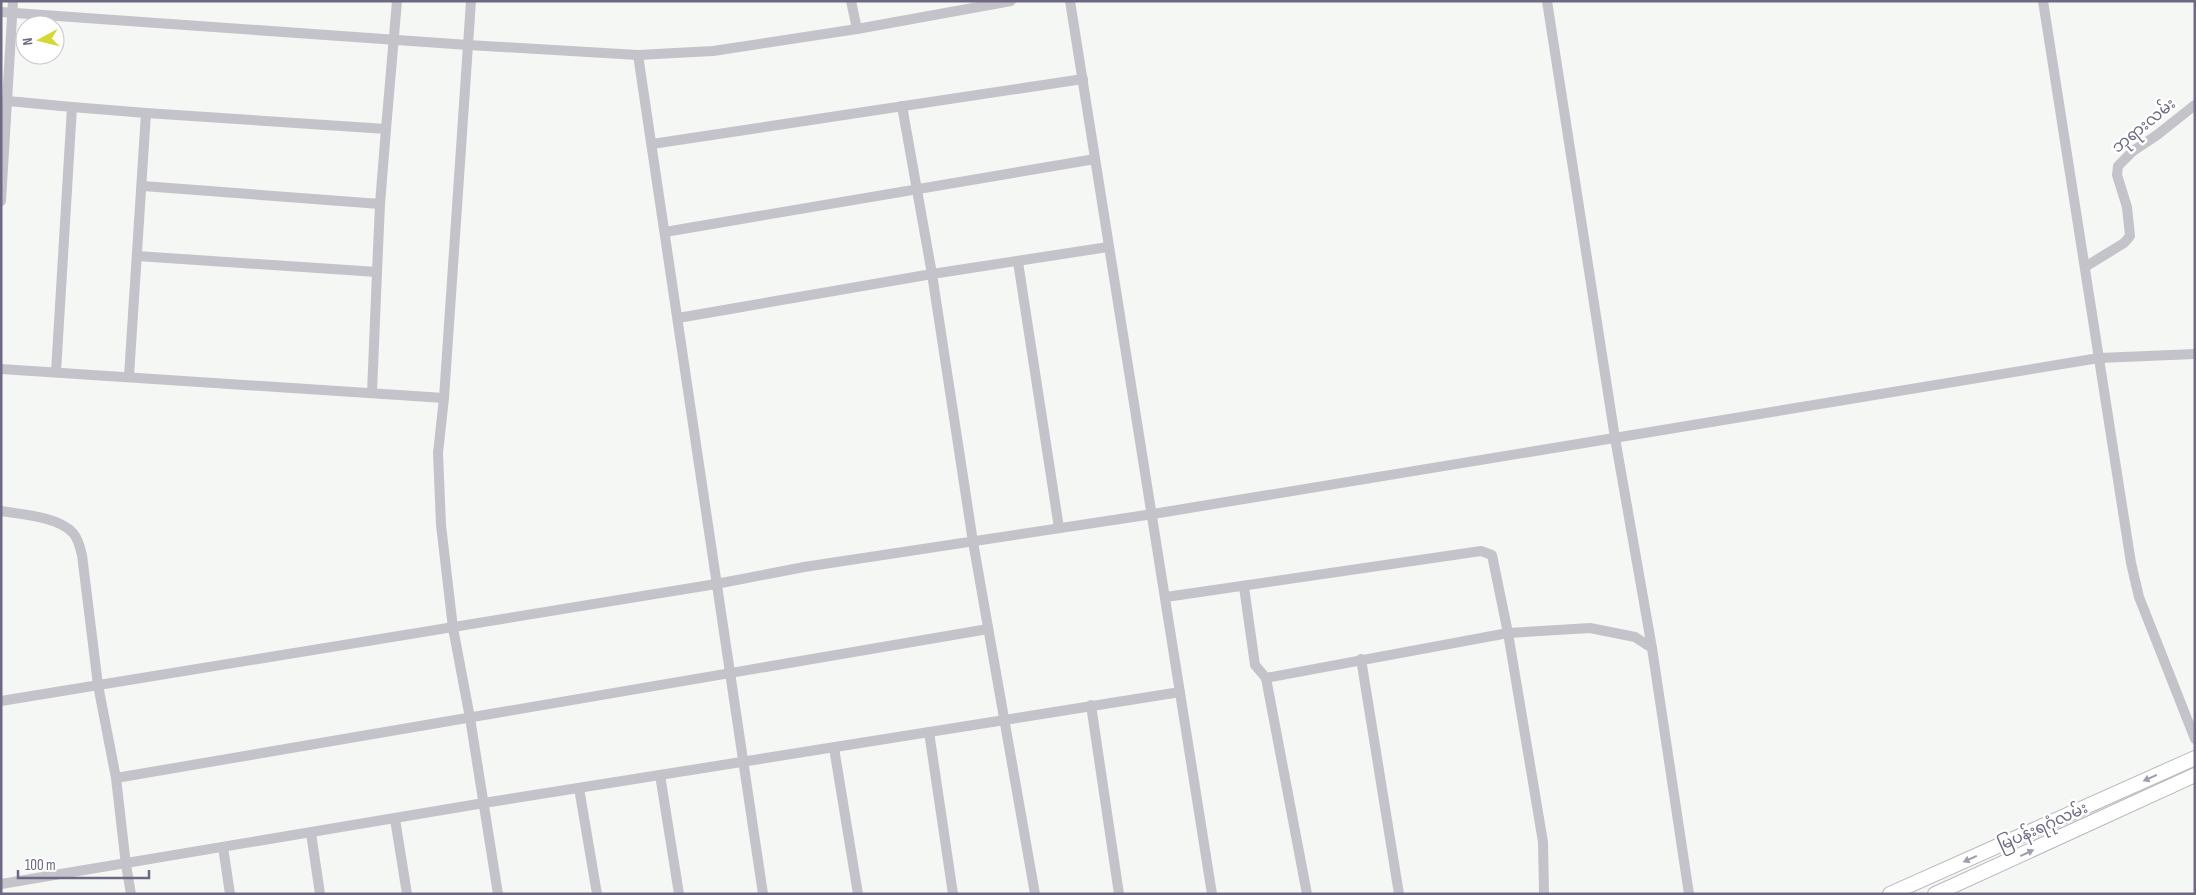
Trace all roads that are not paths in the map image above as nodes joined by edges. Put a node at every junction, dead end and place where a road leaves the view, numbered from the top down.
1 (13, 1) edge
2 (397, 1) edge
3 (471, 1) edge
4 (851, 1) edge
5 (1011, 1) edge
6 (1070, 1) edge
7 (1547, 1) edge
8 (2043, 1) edge
9 (1, 12) edge
10 (12, 12) junction
11 (856, 29) junction
12 (395, 40) junction
13 (468, 45) junction
14 (638, 55) junction
15 (1083, 79) junction
16 (8, 101) junction
17 (2195, 105) edge
18 (902, 106) junction
19 (72, 107) junction
20 (146, 113) junction
21 (386, 129) junction
22 (652, 144) junction
23 (1096, 159) junction
24 (142, 186) junction
25 (918, 188) junction
26 (1, 201) edge
27 (380, 204) junction
28 (665, 232) junction
29 (1108, 247) junction
30 (137, 256) junction
31 (1018, 262) junction
32 (2084, 267) junction
33 (378, 272) junction
34 (932, 274) junction
35 (678, 318) junction
36 (2195, 354) edge
37 (2099, 358) junction
38 (1, 369) edge
39 (56, 372) junction
40 (129, 376) junction
41 (372, 393) junction
42 (444, 398) junction
43 (1615, 438) junction
44 (1, 511) edge
45 (1153, 514) junction
46 (1059, 528) junction
47 (973, 542) junction
48 (716, 584) junction
49 (1244, 587) junction
50 (1166, 598) junction
51 (453, 628) junction
52 (988, 630) junction
53 (1508, 633) junction
54 (1652, 648) junction
55 (1361, 660) junction
56 (729, 673) junction
57 (1266, 678) junction
58 (98, 685) junction
59 (1180, 692) junction
60 (1, 701) edge
61 (1091, 705) junction
62 (470, 718) junction
63 (1005, 720) junction
64 (929, 732) junction
65 (2195, 739) edge
66 (834, 748) junction
67 (2195, 758) edge
68 (742, 763) junction
69 (660, 775) junction
70 (2195, 776) edge
71 (116, 778) junction
72 (579, 788) junction
73 (484, 803) junction
74 (395, 819) junction
75 (311, 833) junction
76 (222, 847) junction
77 (126, 865) junction
78 (1, 884) edge
79 (132, 894) edge
80 (230, 894) edge
81 (320, 894) edge
82 (407, 894) edge
83 (498, 894) edge
84 (597, 894) edge
85 (679, 894) edge
86 (763, 894) edge
87 (858, 894) edge
88 (952, 894) edge
89 (1034, 894) edge
90 (1118, 894) edge
91 (1212, 894) edge
92 (1307, 894) edge
93 (1398, 894) edge
94 (1544, 894) edge
95 (1689, 894) edge
96 (1890, 894) edge
97 (1934, 894) edge

1 - 10 street
2 - 12 street
3 - 13 street
4 - 11 street
5 - 11 street
6 - 15 street
7 - 43 street
8 - 32 street
9 - 10 street
10 - 12 street
10 - 16 street
11 - 14 street
12 - 13 street
12 - 21 street
13 - 14 street
13 - 42 street
14 - 22 street
15 - 18 street
15 - 23 street
16 - 19 street
16 - 26 street
17 - 32 street, ဘုရားလမ်း
18 - 22 street
18 - 25 street
19 - 20 street
19 - 39 street
20 - 21 street
20 - 24 street
21 - 27 street
22 - 28 street
23 - 25 street
23 - 29 street
24 - 27 street
24 - 30 street
25 - 28 street
25 - 34 street
27 - 33 street
28 - 35 street
29 - 31 street
29 - 45 street
30 - 33 street
30 - 40 street
31 - 34 street
31 - 46 street
32 - 37 street
33 - 41 street
34 - 35 street
34 - 47 street
35 - 48 street
36 - 37 street
37 - 43 street
37 - 65 street
38 - 39 street
39 - 40 street
40 - 41 street
41 - 42 street
42 - 51 street
43 - 45 street
43 - 54 street
44 - 58 street
45 - 46 street
45 - 50 street
46 - 47 street
47 - 48 street
47 - 52 street
48 - 51 street
48 - 56 street
49 - 50 street
49 - 53 street
49 - 57 street
50 - 59 street
51 - 58 street
51 - 62 street
52 - 56 street
52 - 63 street
53 - 54 street
53 - 55 street
53 - 94 street
54 - 95 street
55 - 57 street
55 - 93 street
56 - 62 street
56 - 68 street
57 - 92 street
58 - 60 street
58 - 71 street
59 - 61 street
59 - 91 street
61 - 63 street
61 - 90 street
62 - 71 street
62 - 73 street
63 - 64 street
63 - 89 street
64 - 66 street
64 - 88 street
66 - 68 street
66 - 87 street
67 -> 96 main road, မြပန်းရဂုံလမ်း
68 - 69 street
68 - 86 street
69 - 72 street
69 - 85 street
97 -> 70 main road, မြပန်းရဂုံလမ်း
71 - 77 street
72 - 73 street
72 - 84 street
73 - 74 street
73 - 83 street
74 - 75 street
74 - 82 street
75 - 76 street
75 - 81 street
76 - 77 street
76 - 80 street
77 - 78 street
77 - 79 street

